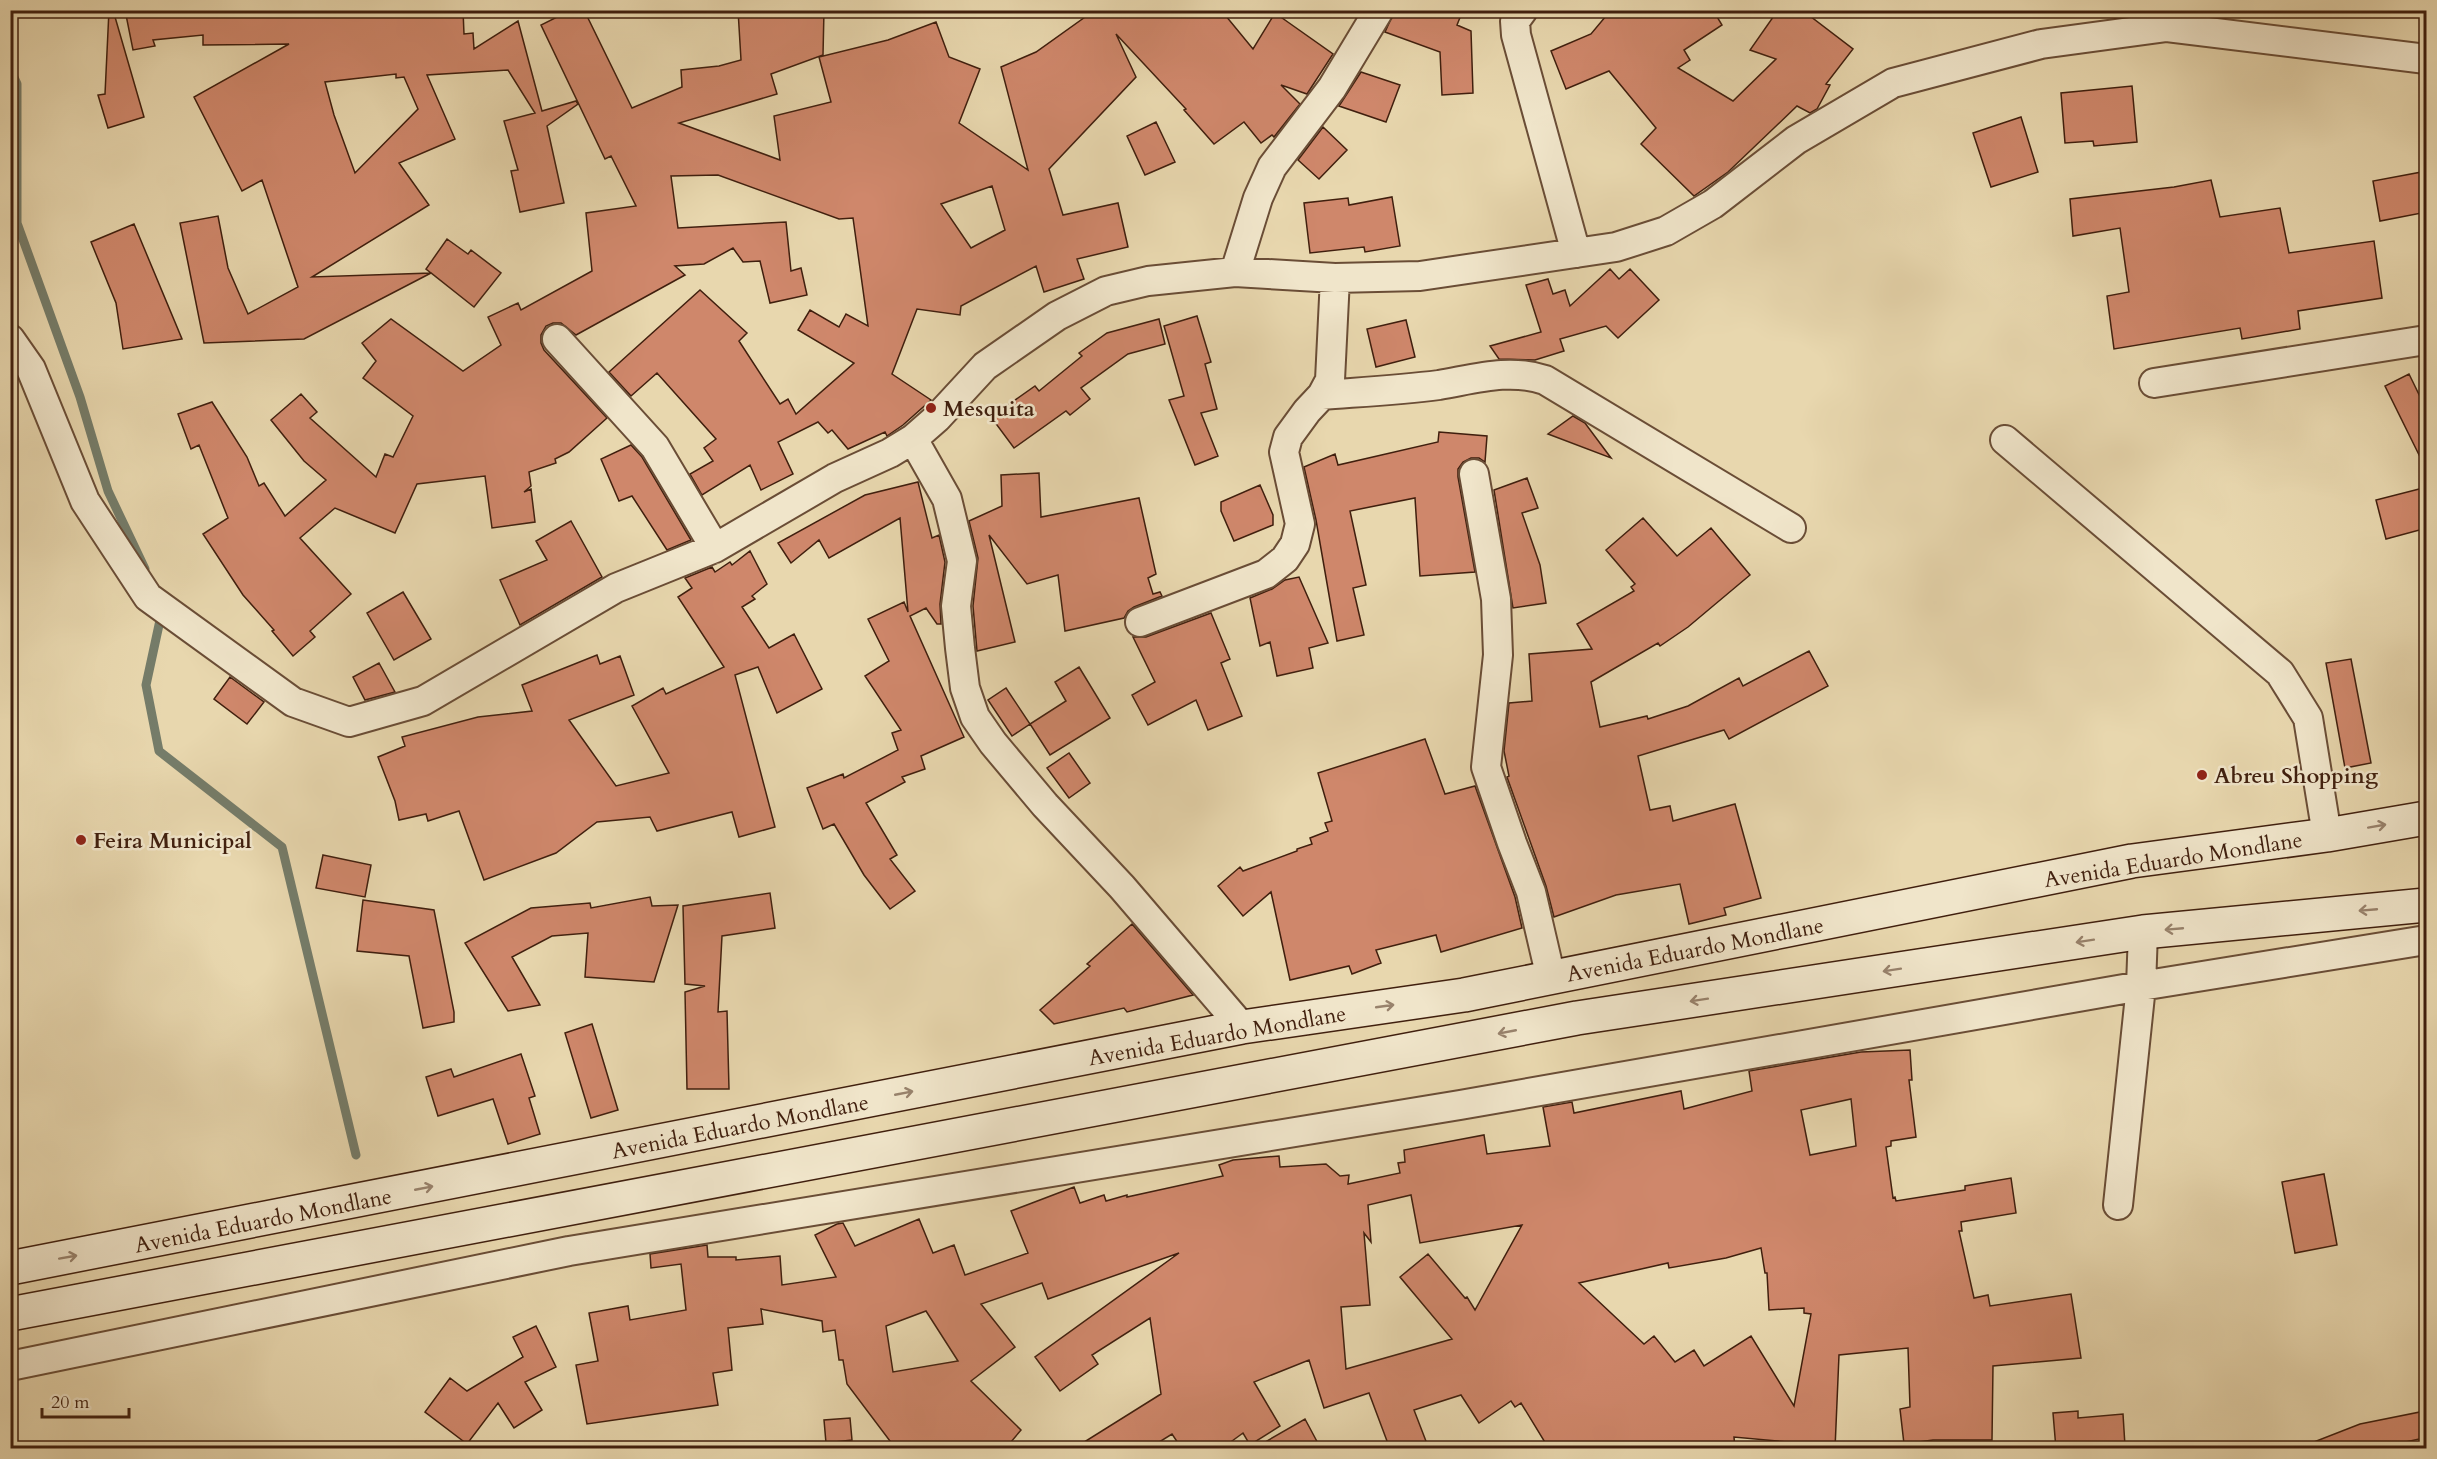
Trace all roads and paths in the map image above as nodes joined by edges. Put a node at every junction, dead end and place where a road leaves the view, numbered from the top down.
1 (1379, 10) edge
2 (1523, 10) edge
3 (2427, 59) edge
4 (1576, 253) junction
5 (1235, 272) junction
6 (1335, 278) junction
7 (10, 339) edge
8 (556, 339) dead end
9 (2427, 340) edge
10 (2154, 383) dead end
11 (1322, 395) junction
12 (913, 439) junction
13 (2005, 440) dead end
14 (1473, 474) dead end
15 (1791, 528) dead end
16 (715, 548) junction
17 (1140, 622) dead end
18 (2427, 818) edge
19 (2327, 835) junction
20 (2427, 905) edge
21 (2142, 932) junction
22 (2427, 940) edge
23 (1551, 978) junction
24 (2140, 986) junction
25 (1242, 1027) junction
26 (2118, 1205) dead end
27 (10, 1268) edge
28 (10, 1314) edge
29 (10, 1366) edge

1 - 5 street
2 - 4 street
3 - 4 street
4 - 6 street
5 - 6 street
5 - 12 street
6 - 11 street
7 - 16 street
8 - 16 street
9 - 10 street
11 - 15 street
11 - 17 street
12 - 16 street
12 - 25 street
13 - 19 street
14 - 23 street
19 -> 18 main road, Avenida Eduardo Mondlane
19 - 23 main road, Avenida Eduardo Mondlane
20 -> 21 main road, Avenida Eduardo Mondlane
21 - 24 street
21 -> 28 main road, Avenida Eduardo Mondlane
22 - 24 street
25 -> 23 main road, Avenida Eduardo Mondlane
24 - 26 street
24 - 29 street
27 -> 25 main road, Avenida Eduardo Mondlane

